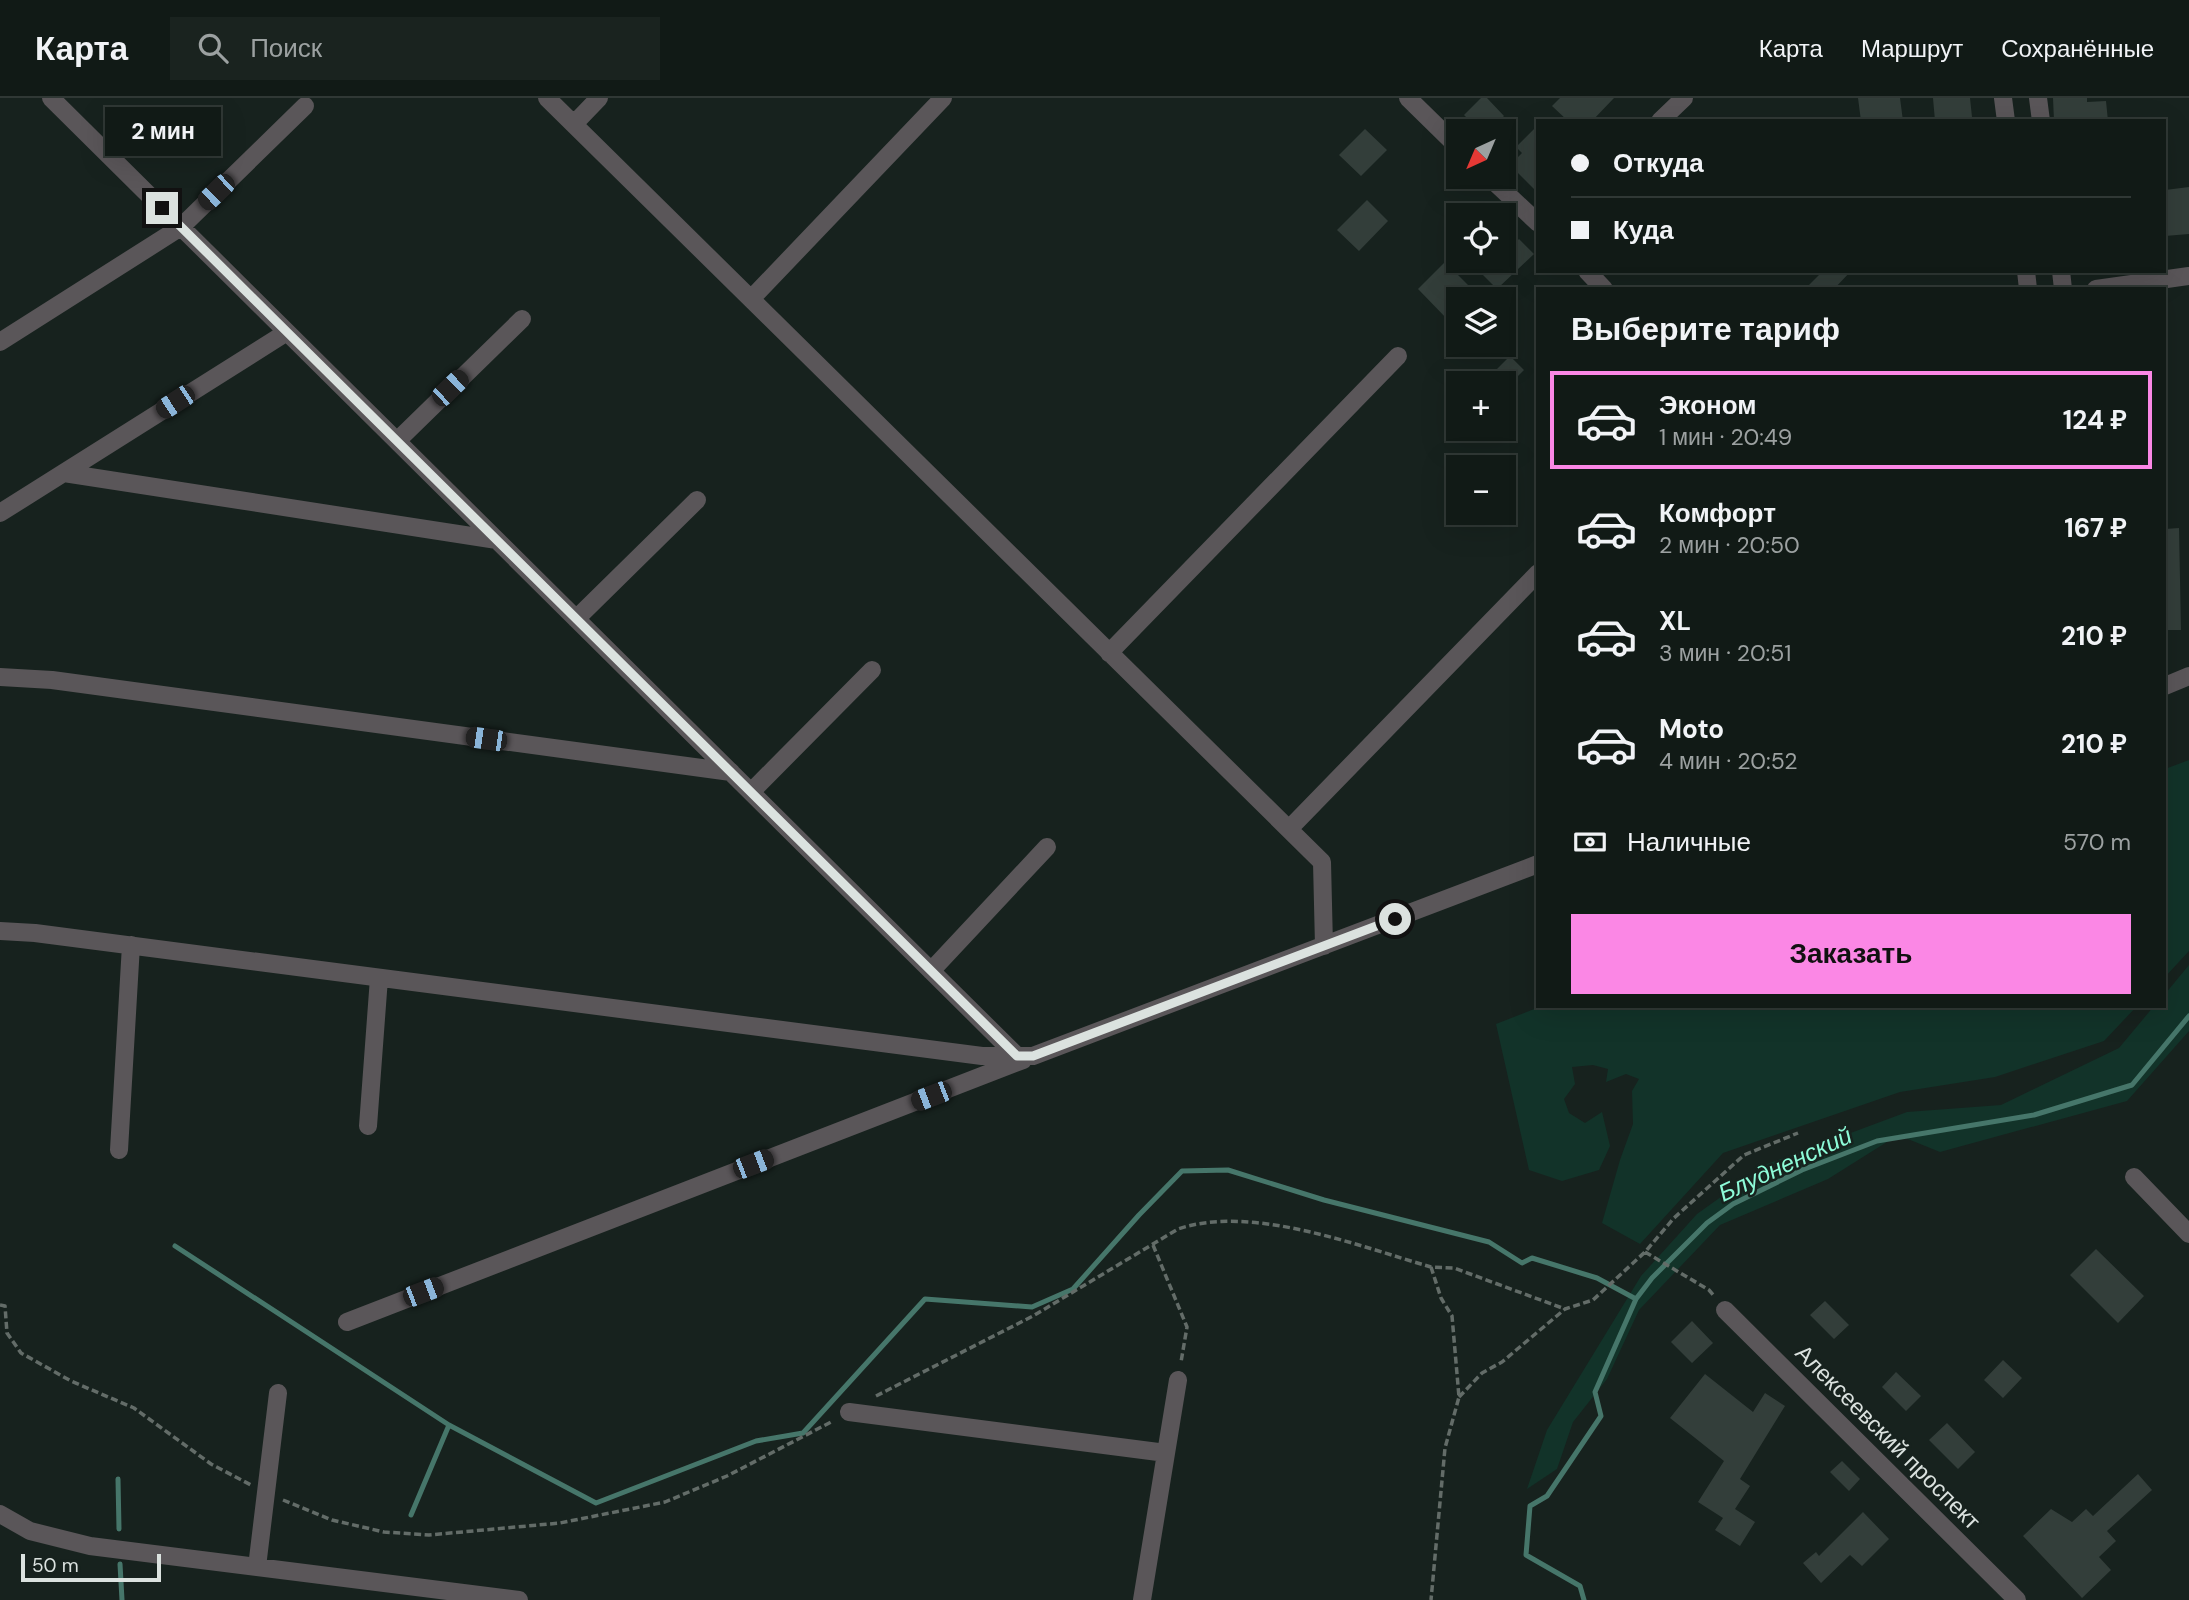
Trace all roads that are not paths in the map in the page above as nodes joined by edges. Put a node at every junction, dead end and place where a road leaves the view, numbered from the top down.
1 (51, 98) edge
2 (547, 98) edge
3 (599, 98) edge
4 (943, 98) edge
5 (1408, 98) edge
6 (1684, 98) edge
7 (2003, 98) edge
8 (2038, 98) edge
9 (304, 106) dead end
10 (1662, 119) edge
11 (2006, 119) edge
12 (2041, 119) edge
13 (574, 124) junction
14 (1446, 135) edge
15 (1502, 189) edge
16 (1536, 221) edge
17 (181, 227) junction
18 (1589, 273) edge
19 (2189, 276) edge
20 (1602, 287) edge
21 (2110, 287) edge
22 (751, 299) junction
23 (522, 319) dead end
24 (286, 332) junction
25 (0, 341) edge
26 (1398, 356) dead end
27 (397, 441) junction
28 (64, 473) junction
29 (697, 500) dead end
30 (0, 513) edge
31 (497, 540) junction
32 (1536, 575) edge
33 (576, 619) junction
34 (1109, 653) junction
35 (872, 670) dead end
36 (2189, 676) edge
37 (0, 677) edge
38 (2166, 686) edge
39 (731, 772) junction
40 (751, 792) junction
41 (1289, 829) junction
42 (1047, 847) dead end
43 (1536, 865) edge
44 (0, 931) edge
45 (131, 945) junction
46 (1324, 946) junction
47 (931, 971) junction
48 (379, 978) junction
49 (1025, 1056) junction
50 (368, 1126) dead end
51 (119, 1150) dead end
52 (2134, 1177) dead end
53 (2189, 1234) edge
54 (1725, 1310) road end
55 (347, 1322) dead end
56 (1178, 1380) road end
57 (278, 1393) dead end
58 (849, 1412) road end
59 (1166, 1452) junction
60 (0, 1514) edge
61 (257, 1567) junction
62 (519, 1600) edge
63 (1142, 1600) edge
64 (2017, 1600) edge

1 - 17 street
2 - 13 street
3 - 13 street
4 - 22 street
5 - 14 street
6 - 10 street
7 - 11 street
8 - 12 street
9 - 17 street
13 - 22 street
15 - 16 street
17 - 24 street
17 - 25 street
18 - 20 street
19 - 21 street
22 - 34 street
23 - 27 street
24 - 27 street
24 - 28 street
26 - 34 street
27 - 31 street
28 - 30 street
28 - 31 street
29 - 33 street
31 - 33 street
32 - 41 street
33 - 39 street
34 - 41 street
35 - 40 street
36 - 38 street
37 - 39 street
39 - 40 street
40 - 47 street
41 - 46 street
42 - 47 street
43 - 46 street
44 - 45 street
45 - 48 street
45 - 51 street
46 - 49 street
47 - 49 street
48 - 49 street
48 - 50 street
49 - 55 street
52 - 53 street
54 - 64 street, Алексеевский проспект
56 - 59 street
57 - 61 street
58 - 59 street
59 - 63 street
60 - 61 street
61 - 62 street

